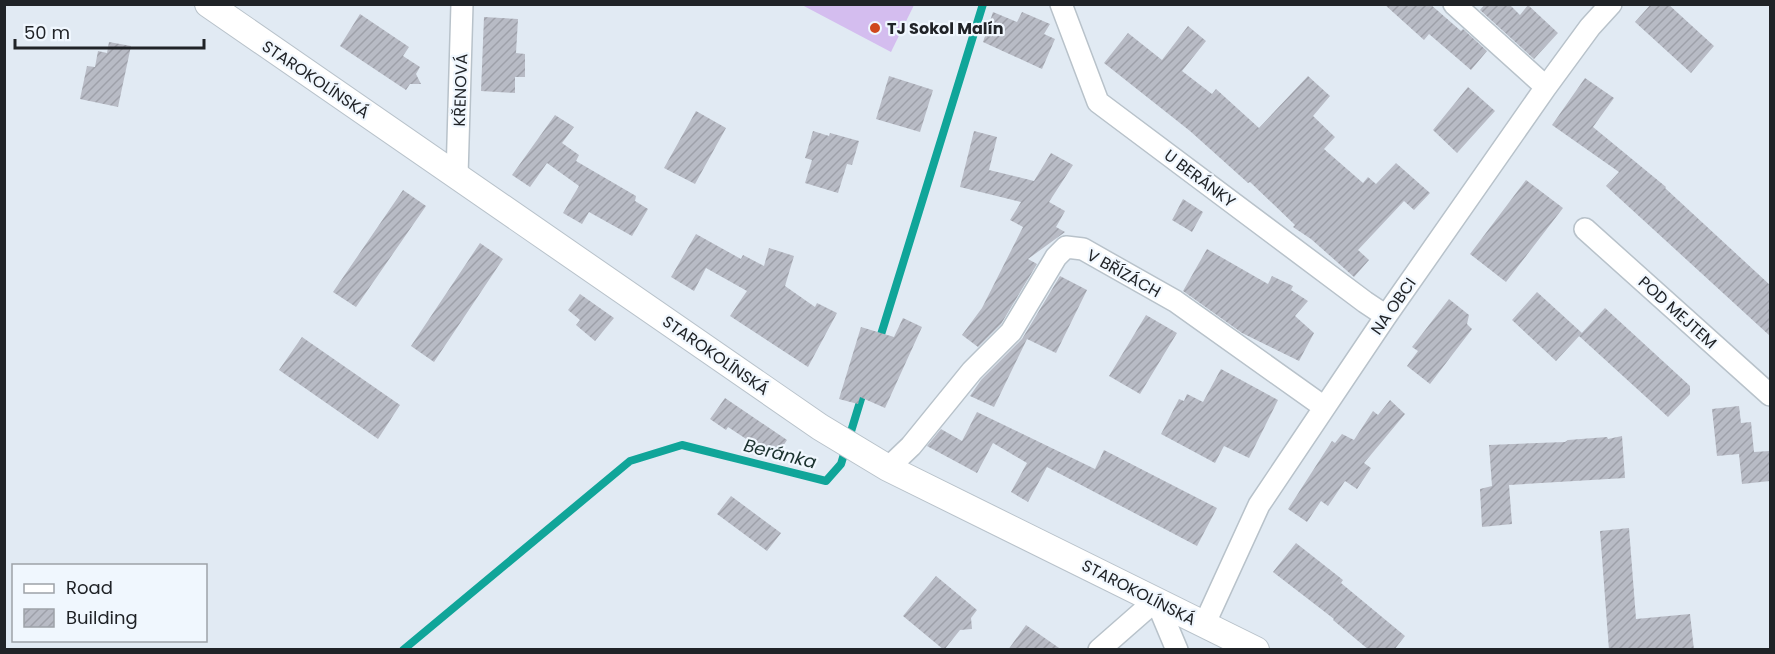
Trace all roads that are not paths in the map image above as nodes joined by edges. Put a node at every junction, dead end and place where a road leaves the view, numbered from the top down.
1 (208, 4) edge
2 (462, 4) edge
3 (1061, 4) edge
4 (1454, 4) edge
5 (1611, 4) edge
6 (1546, 87) junction
7 (457, 176) junction
8 (1585, 229) dead end
9 (1386, 315) junction
10 (1770, 395) edge
11 (1324, 407) junction
12 (888, 468) junction
13 (1156, 600) junction
14 (1204, 625) junction
15 (1099, 650) edge
16 (1177, 650) edge
17 (1256, 650) edge

1 - 7 street, STAROKOLÍNSKÁ
2 - 7 street, KŘENOVÁ
3 - 9 street, U BERÁNKY
4 - 6 street
5 - 6 street, NA OBCI
6 - 9 street, NA OBCI
7 - 12 street, STAROKOLÍNSKÁ
8 - 10 street, POD MEJTEM
9 - 11 street, NA OBCI
11 - 12 street, V BŘÍZÁCH
11 - 14 street, NA OBCI
12 - 13 street, STAROKOLÍNSKÁ
13 - 14 street, STAROKOLÍNSKÁ
13 - 15 street
13 - 16 street
14 - 17 street, STAROKOLÍNSKÁ

